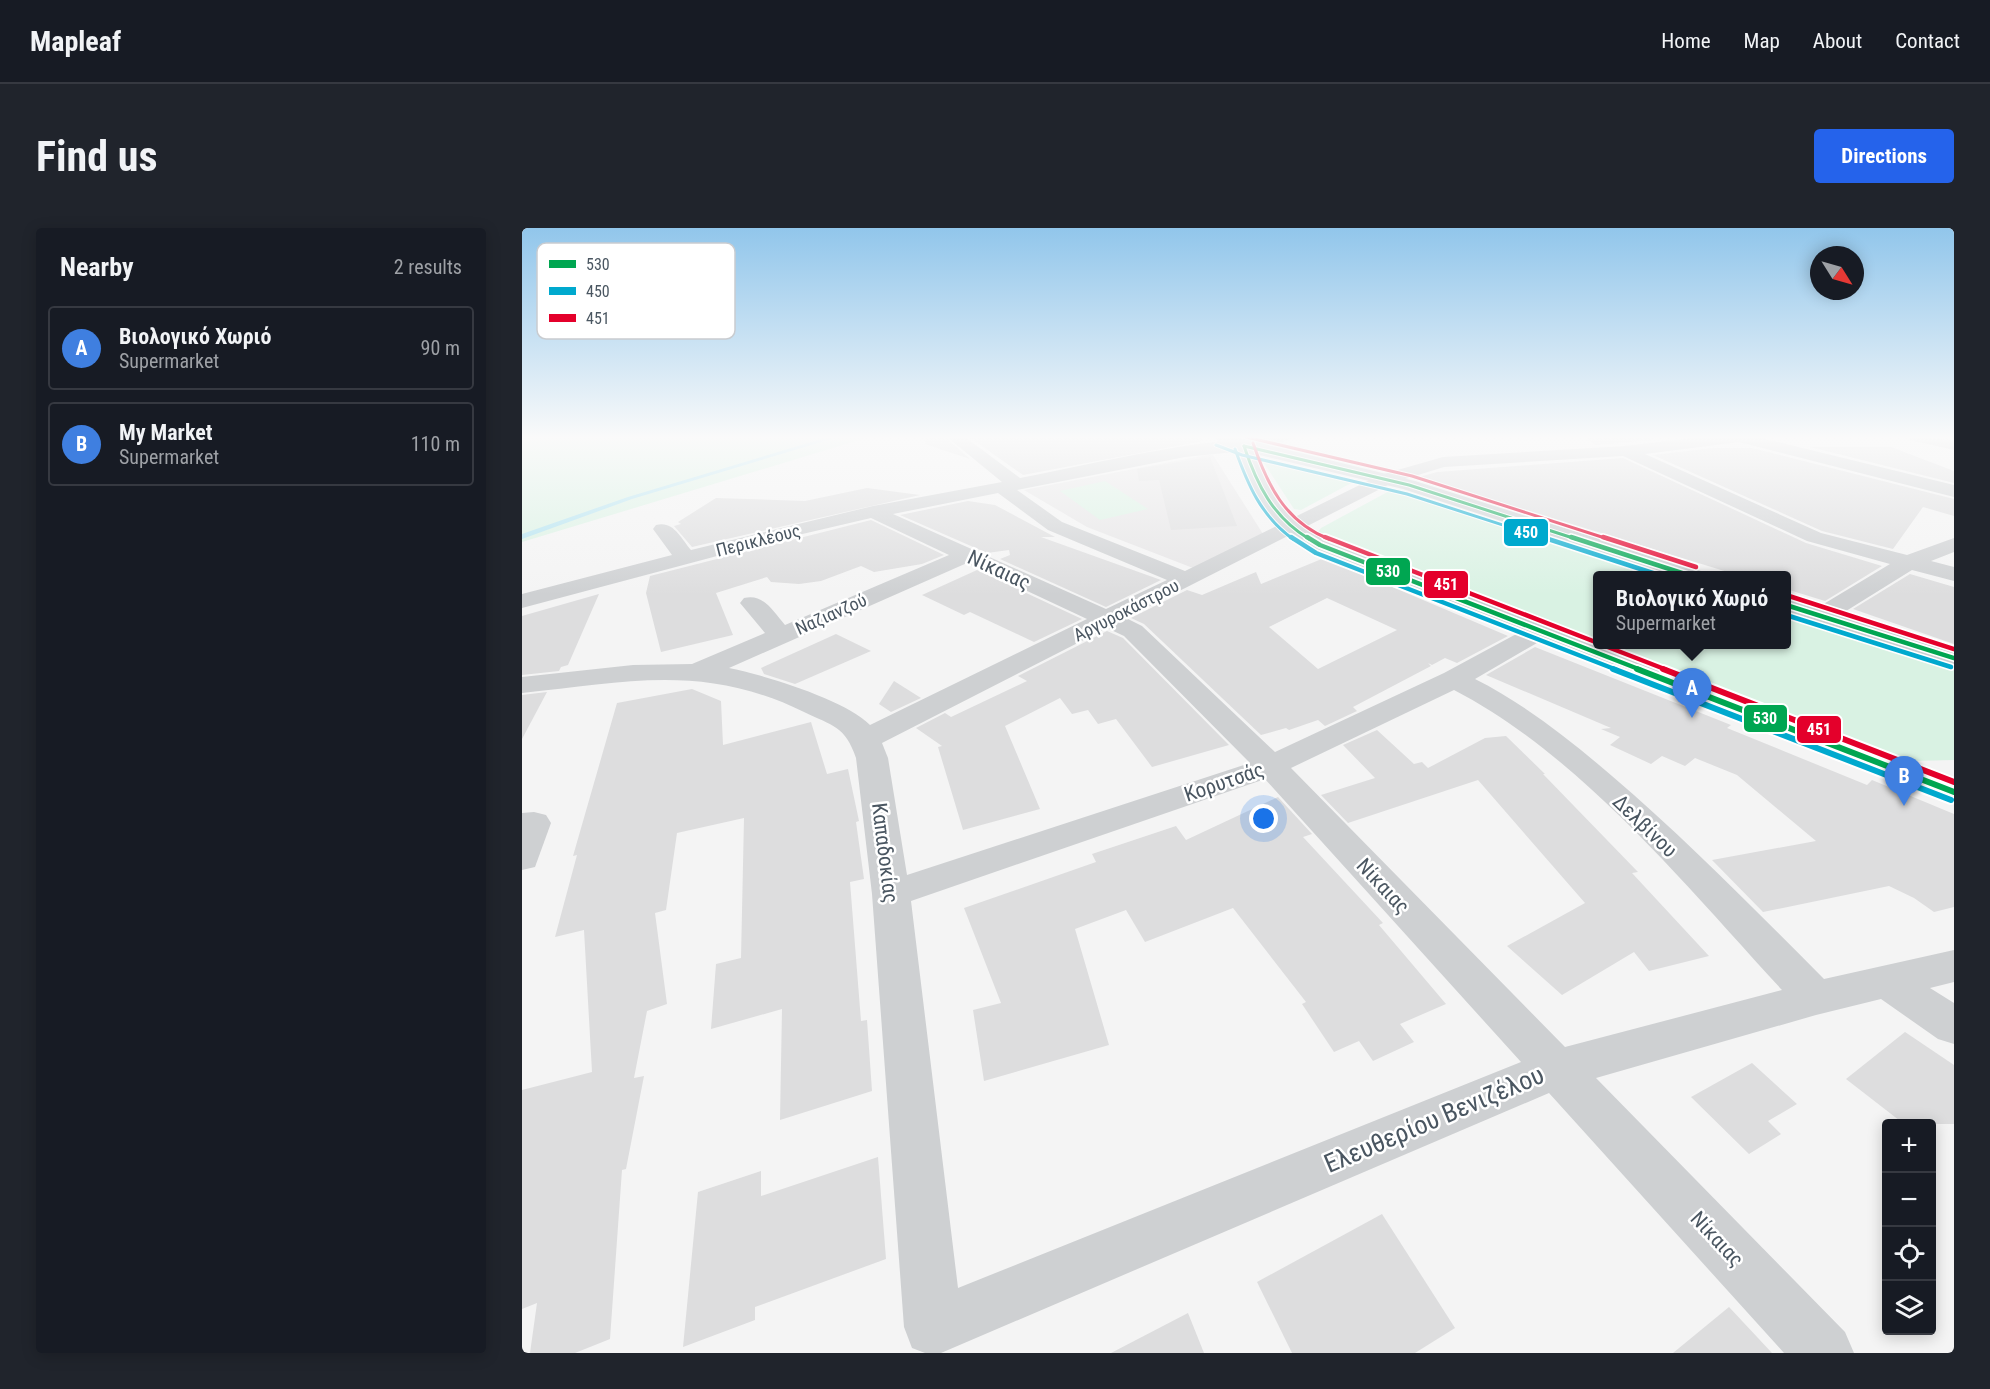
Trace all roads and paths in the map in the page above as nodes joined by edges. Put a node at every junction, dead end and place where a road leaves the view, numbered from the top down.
1 (986, 490) edge
2 (1014, 490) edge
3 (1263, 490) edge
4 (1366, 490) edge
5 (1419, 490) edge
6 (1709, 490) edge
7 (873, 512) junction
8 (1291, 528) junction
9 (663, 529) dead end
10 (1954, 544) edge
11 (967, 555) junction
12 (687, 558) junction
13 (1909, 562) junction
14 (1677, 571) edge
15 (1954, 574) edge
16 (1187, 580) junction
17 (522, 601) edge
18 (752, 603) dead end
19 (1791, 607) edge
20 (1821, 616) junction
21 (1108, 620) junction
22 (1540, 631) junction
23 (781, 636) junction
24 (1954, 658) edge
25 (696, 673) junction
26 (1454, 679) junction
27 (522, 685) edge
28 (866, 739) junction
29 (1271, 766) junction
30 (1952, 791) edge
31 (528, 824) edge
32 (522, 858) edge
33 (891, 894) junction
34 (1954, 966) edge
35 (1888, 982) junction
36 (1816, 998) junction
37 (1954, 1026) edge
38 (1556, 1069) junction
39 (933, 1327) joint
40 (1824, 1353) edge

1 - 7 street, Περικλέους
2 - 16 street
3 - 8 main road
4 - 8 street, Αργυροκάστρου
5 - 14 main road
6 - 13 street
7 - 11 street, Νίκαιας
7 - 12 street, Περικλέους
8 - 16 street, Αργυροκάστρου
8 - 22 main road
9 - 12 street
10 - 13 street
11 - 21 street, Νίκαιας
11 - 23 street, Ναζιανζού
12 - 17 street, Περικλέους
13 - 15 street
13 - 20 street
16 - 21 street, Αργυροκάστρου
18 - 23 street
19 - 20 main road
20 - 24 main road
21 - 28 street, Αργυροκάστρου
21 - 29 street, Νίκαιας
22 - 26 street, Κορυτσάς
22 - 30 main road
23 - 25 street, Ναζιανζού
25 - 27 street
25 - 28 street
26 - 29 street, Κορυτσάς
26 - 36 street, Δελβίνου
28 - 33 street, Καπαδοκίας
29 - 33 street, Κορυτσάς
29 - 38 street, Νίκαιας
31 - 32 street
33 - 39 street, Καπαδοκίας
34 - 35 street, Ελευθερίου Βενιζέλου
35 - 36 street, Ελευθερίου Βενιζέλου
35 - 37 street
36 - 38 street, Ελευθερίου Βενιζέλου
38 - 39 street, Ελευθερίου Βενιζέλου
38 - 40 street, Νίκαιας

